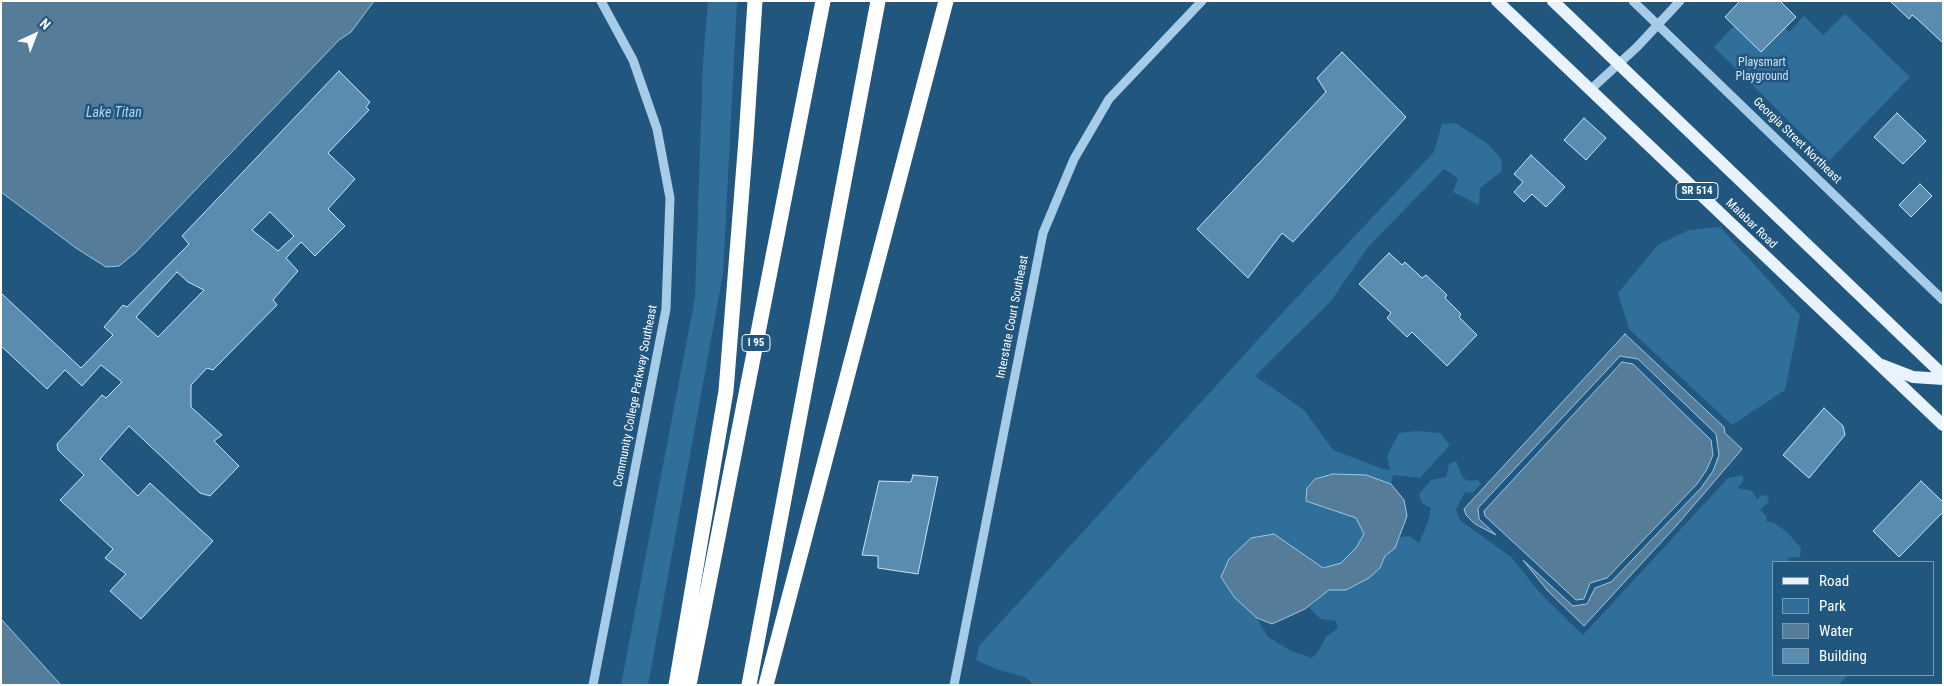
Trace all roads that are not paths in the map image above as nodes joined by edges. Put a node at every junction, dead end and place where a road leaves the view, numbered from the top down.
1 (601, 1) edge
2 (755, 1) edge
3 (823, 1) edge
4 (878, 1) edge
5 (946, 1) edge
6 (1202, 1) edge
7 (1497, 1) edge
8 (1553, 1) edge
9 (1633, 1) edge
10 (1680, 1) edge
11 (1658, 25) junction
12 (1619, 64) junction
13 (1590, 90) junction
14 (1943, 300) edge
15 (1877, 363) junction
16 (1943, 377) edge
17 (1943, 425) edge
18 (593, 685) edge
19 (676, 685) edge
20 (689, 685) edge
21 (749, 685) edge
22 (766, 685) edge
23 (954, 685) edge

1 - 18 street, Community College Parkway Southeast
2 - 19 highway
3 - 20 highway, I 95
4 - 21 highway
5 - 22 highway
6 - 23 street, Interstate Court Southeast
7 - 13 main road, Malabar Road / SR 514
8 - 12 main road, Malabar Road / SR 514
9 - 11 street, Georgia Street Northeast
10 - 11 street
11 - 12 street
11 - 14 street, Georgia Street Northeast
12 - 13 street
12 - 16 main road, Malabar Road / SR 514
13 - 15 main road, Malabar Road / SR 514
15 - 16 main road
15 - 17 main road, Malabar Road / SR 514

